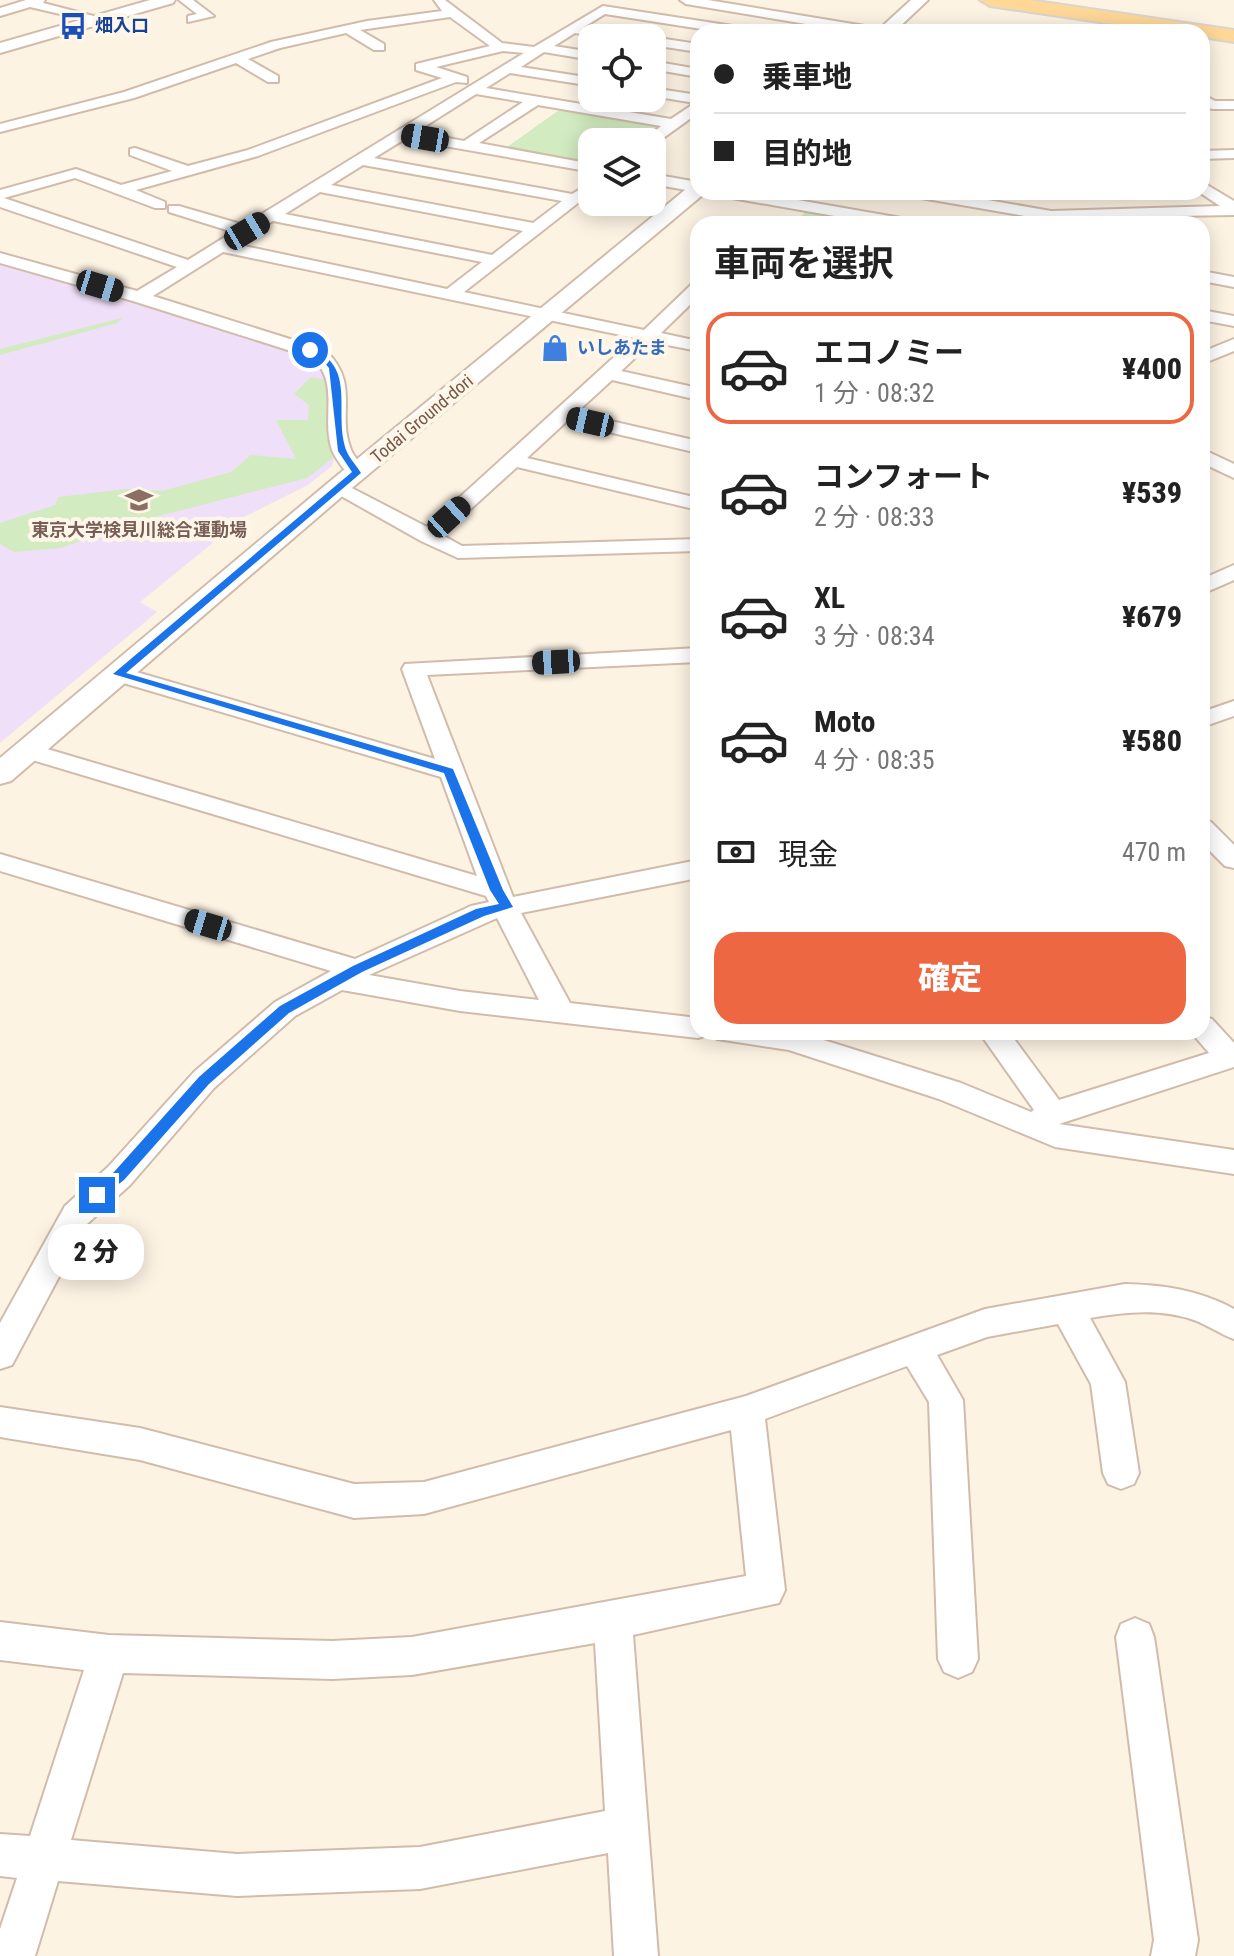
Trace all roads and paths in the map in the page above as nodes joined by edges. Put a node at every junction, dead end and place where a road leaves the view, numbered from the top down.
1 (167, 0) edge
2 (185, 0) edge
3 (438, 0) edge
4 (686, 0) edge
5 (920, 0) edge
6 (990, 0) edge
7 (34, 1) edge
8 (818, 7) dead end
9 (0, 12) edge
10 (451, 13) junction
11 (192, 19) dead end
12 (103, 20) junction
13 (805, 20) junction
14 (694, 24) edge
15 (801, 24) edge
16 (829, 24) edge
17 (893, 24) edge
18 (1124, 24) edge
19 (348, 29) junction
20 (573, 29) junction
21 (578, 30) edge
22 (1210, 34) edge
23 (1234, 36) edge
24 (666, 43) edge
25 (379, 47) dead end
26 (690, 47) edge
27 (0, 48) edge
28 (499, 48) junction
29 (539, 49) junction
30 (578, 54) edge
31 (237, 58) junction
32 (666, 67) edge
33 (510, 69) junction
34 (690, 72) edge
35 (273, 79) dead end
36 (578, 80) edge
37 (464, 83) junction
38 (666, 94) edge
39 (690, 98) edge
40 (535, 101) junction
41 (1210, 104) edge
42 (1234, 105) edge
43 (690, 112) edge
44 (387, 121) dead end
45 (673, 124) junction
46 (2, 126) edge
47 (418, 126) junction
48 (666, 129) edge
49 (404, 134) junction
50 (467, 145) junction
51 (135, 152) dead end
52 (1234, 154) edge
53 (1210, 155) edge
54 (361, 160) junction
55 (578, 165) edge
56 (189, 172) junction
57 (666, 182) edge
58 (690, 186) edge
59 (318, 187) junction
60 (120, 190) junction
61 (1210, 192) edge
62 (182, 193) dead end
63 (0, 195) edge
64 (690, 195) edge
65 (578, 197) edge
66 (575, 199) junction
67 (957, 200) edge
68 (1174, 200) edge
69 (0, 202) edge
70 (789, 203) edge
71 (162, 205) junction
72 (1234, 209) edge
73 (1190, 211) junction
74 (273, 216) junction
75 (862, 216) edge
76 (1042, 216) edge
77 (1092, 216) edge
78 (537, 229) junction
79 (247, 231) junction
80 (224, 247) junction
81 (0, 258) edge
82 (495, 260) junction
83 (191, 266) junction
84 (1210, 278) edge
85 (1234, 282) edge
86 (451, 294) junction
87 (139, 297) junction
88 (690, 299) edge
89 (548, 314) junction
90 (1210, 316) edge
91 (1234, 321) edge
92 (648, 335) junction
93 (690, 344) edge
94 (1234, 344) edge
95 (1210, 355) edge
96 (608, 374) junction
97 (690, 392) edge
98 (563, 416) junction
99 (690, 445) edge
100 (1210, 459) edge
101 (512, 460) junction
102 (1234, 472) edge
103 (347, 480) junction
104 (690, 502) edge
105 (428, 537) junction
106 (690, 545) edge
107 (1234, 571) edge
108 (1210, 584) edge
109 (690, 655) edge
110 (118, 674) junction
111 (1234, 708) edge
112 (1210, 717) edge
113 (28, 751) junction
114 (449, 771) junction
115 (0, 774) edge
116 (1210, 836) edge
117 (1234, 860) edge
118 (0, 862) edge
119 (690, 870) edge
120 (502, 899) junction
121 (350, 974) junction
122 (560, 1012) junction
123 (690, 1027) edge
124 (1210, 1034) edge
125 (790, 1040) edge
126 (998, 1040) edge
127 (1232, 1056) edge
128 (1043, 1120) junction
129 (1234, 1162) edge
130 (1067, 1309) junction
131 (1234, 1325) edge
132 (915, 1349) junction
133 (0, 1355) edge
134 (747, 1411) junction
135 (0, 1422) edge
136 (1121, 1473) dead end
137 (613, 1621) junction
138 (1135, 1637) dead end
139 (0, 1641) edge
140 (109, 1654) junction
141 (958, 1659) dead end
142 (627, 1828) junction
143 (0, 1855) edge
144 (42, 1860) junction
145 (13, 1956) edge
146 (636, 1956) edge
147 (1173, 1956) edge

1 - 12 street
2 - 11 street
3 - 10 street
4 - 13 street
5 - 17 street
6 - 18 main road
7 - 9 street
7 - 12 street
8 - 13 street
10 - 19 street
10 - 28 street
12 - 27 street
13 - 15 street
13 - 16 street
14 - 20 street
19 - 25 street
19 - 31 street
20 - 21 street
20 - 29 street
22 - 23 main road
24 - 26 street
28 - 29 street
28 - 37 street
29 - 30 street
29 - 33 street
31 - 35 street
31 - 46 street
32 - 34 street
33 - 36 street
33 - 37 street
37 - 40 street
37 - 47 street
37 - 56 street
38 - 39 street
40 - 45 street
40 - 50 street
41 - 42 street
43 - 45 street
44 - 47 street
45 - 48 street
47 - 49 street
49 - 50 street
49 - 54 street
50 - 55 street
51 - 56 street
52 - 53 street
54 - 59 street
54 - 66 street
56 - 60 street
57 - 58 street
59 - 74 street
59 - 78 street
60 - 63 street
60 - 71 street
61 - 72 street
62 - 71 street
64 - 89 street, Todai Ground-dori
65 - 66 street
66 - 78 street
67 - 76 street
68 - 73 street
69 - 83 street
70 - 75 street
71 - 79 street
72 - 73 street
73 - 77 street
74 - 79 street
74 - 82 street
78 - 82 street
79 - 80 street
80 - 83 street
80 - 86 street
81 - 87 street
82 - 86 street
83 - 87 street
84 - 85 street
86 - 89 street
87 - 103 street
88 - 92 street
89 - 92 street
89 - 103 street, Todai Ground-dori
90 - 91 street
92 - 93 street
92 - 96 street
94 - 95 street
96 - 97 street
96 - 98 street
98 - 99 street
98 - 101 street
100 - 102 street
101 - 104 street
101 - 105 street
103 - 105 street
103 - 110 street, Todai Ground-dori
105 - 106 street
107 - 108 street
109 - 114 street
110 - 113 street, Todai Ground-dori
110 - 114 street
111 - 112 street
113 - 115 street, Todai Ground-dori
113 - 120 street
114 - 120 street
116 - 117 street
118 - 121 street
119 - 120 street
120 - 121 street
120 - 122 street
121 - 122 street
121 - 133 street
122 - 123 street
124 - 127 street
125 - 128 street
126 - 128 street
127 - 128 street
128 - 129 street
130 - 131 street
130 - 132 street
130 - 136 street
132 - 134 street
132 - 141 street
134 - 135 street
134 - 137 street
137 - 140 street
137 - 142 street
138 - 147 street
139 - 140 street
140 - 144 street
142 - 144 street
142 - 146 street
143 - 144 street
144 - 145 street

